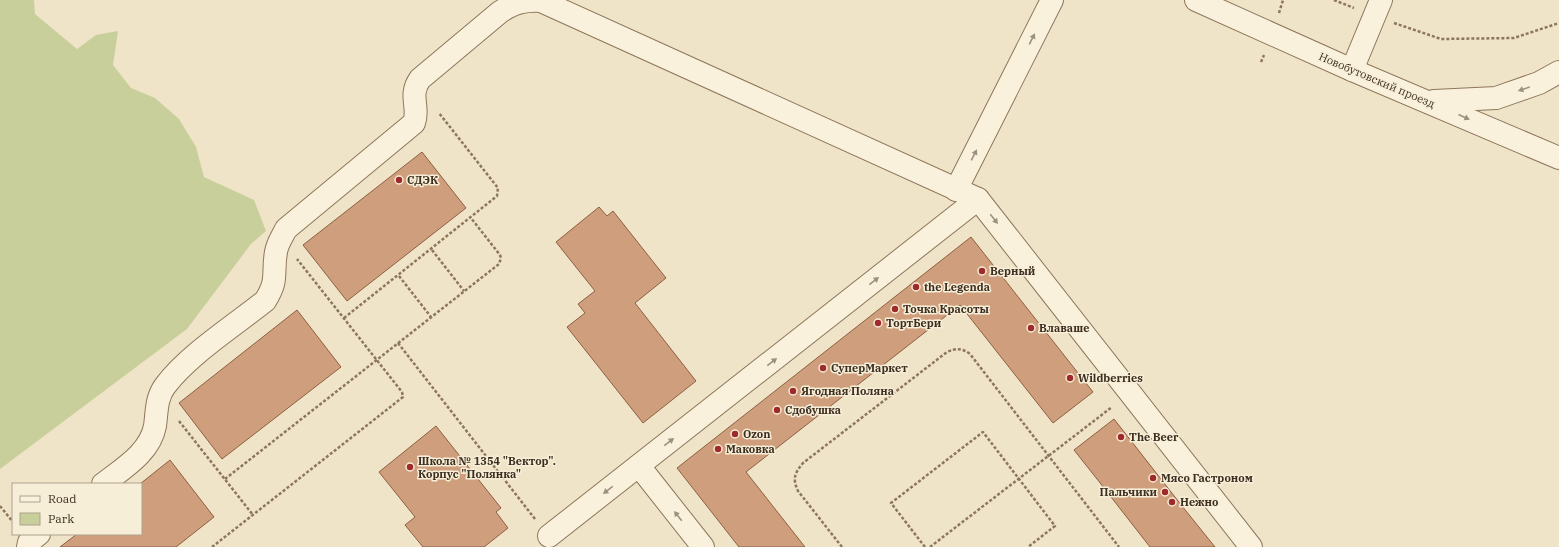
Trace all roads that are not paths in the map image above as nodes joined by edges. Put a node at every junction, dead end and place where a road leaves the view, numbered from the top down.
1 (1052, 0) edge
2 (1196, 0) edge
3 (1378, 8) edge
4 (1352, 70) junction
5 (1559, 72) edge
6 (1428, 101) junction
7 (1559, 158) edge
8 (956, 190) junction
9 (978, 199) junction
10 (639, 466) junction
11 (104, 483) edge
12 (38, 535) edge
13 (547, 543) edge
14 (28, 547) edge
15 (702, 547) edge
16 (1251, 547) edge

8 -> 1 street
2 - 4 street, Новобутовский проезд
3 - 4 street
4 - 6 street, Новобутовский проезд
5 -> 6 street
6 -> 7 street, Новобутовский проезд
8 - 9 street
8 - 11 street
10 -> 9 street
9 -> 16 street
10 -> 13 street
15 -> 10 street
12 - 14 street

